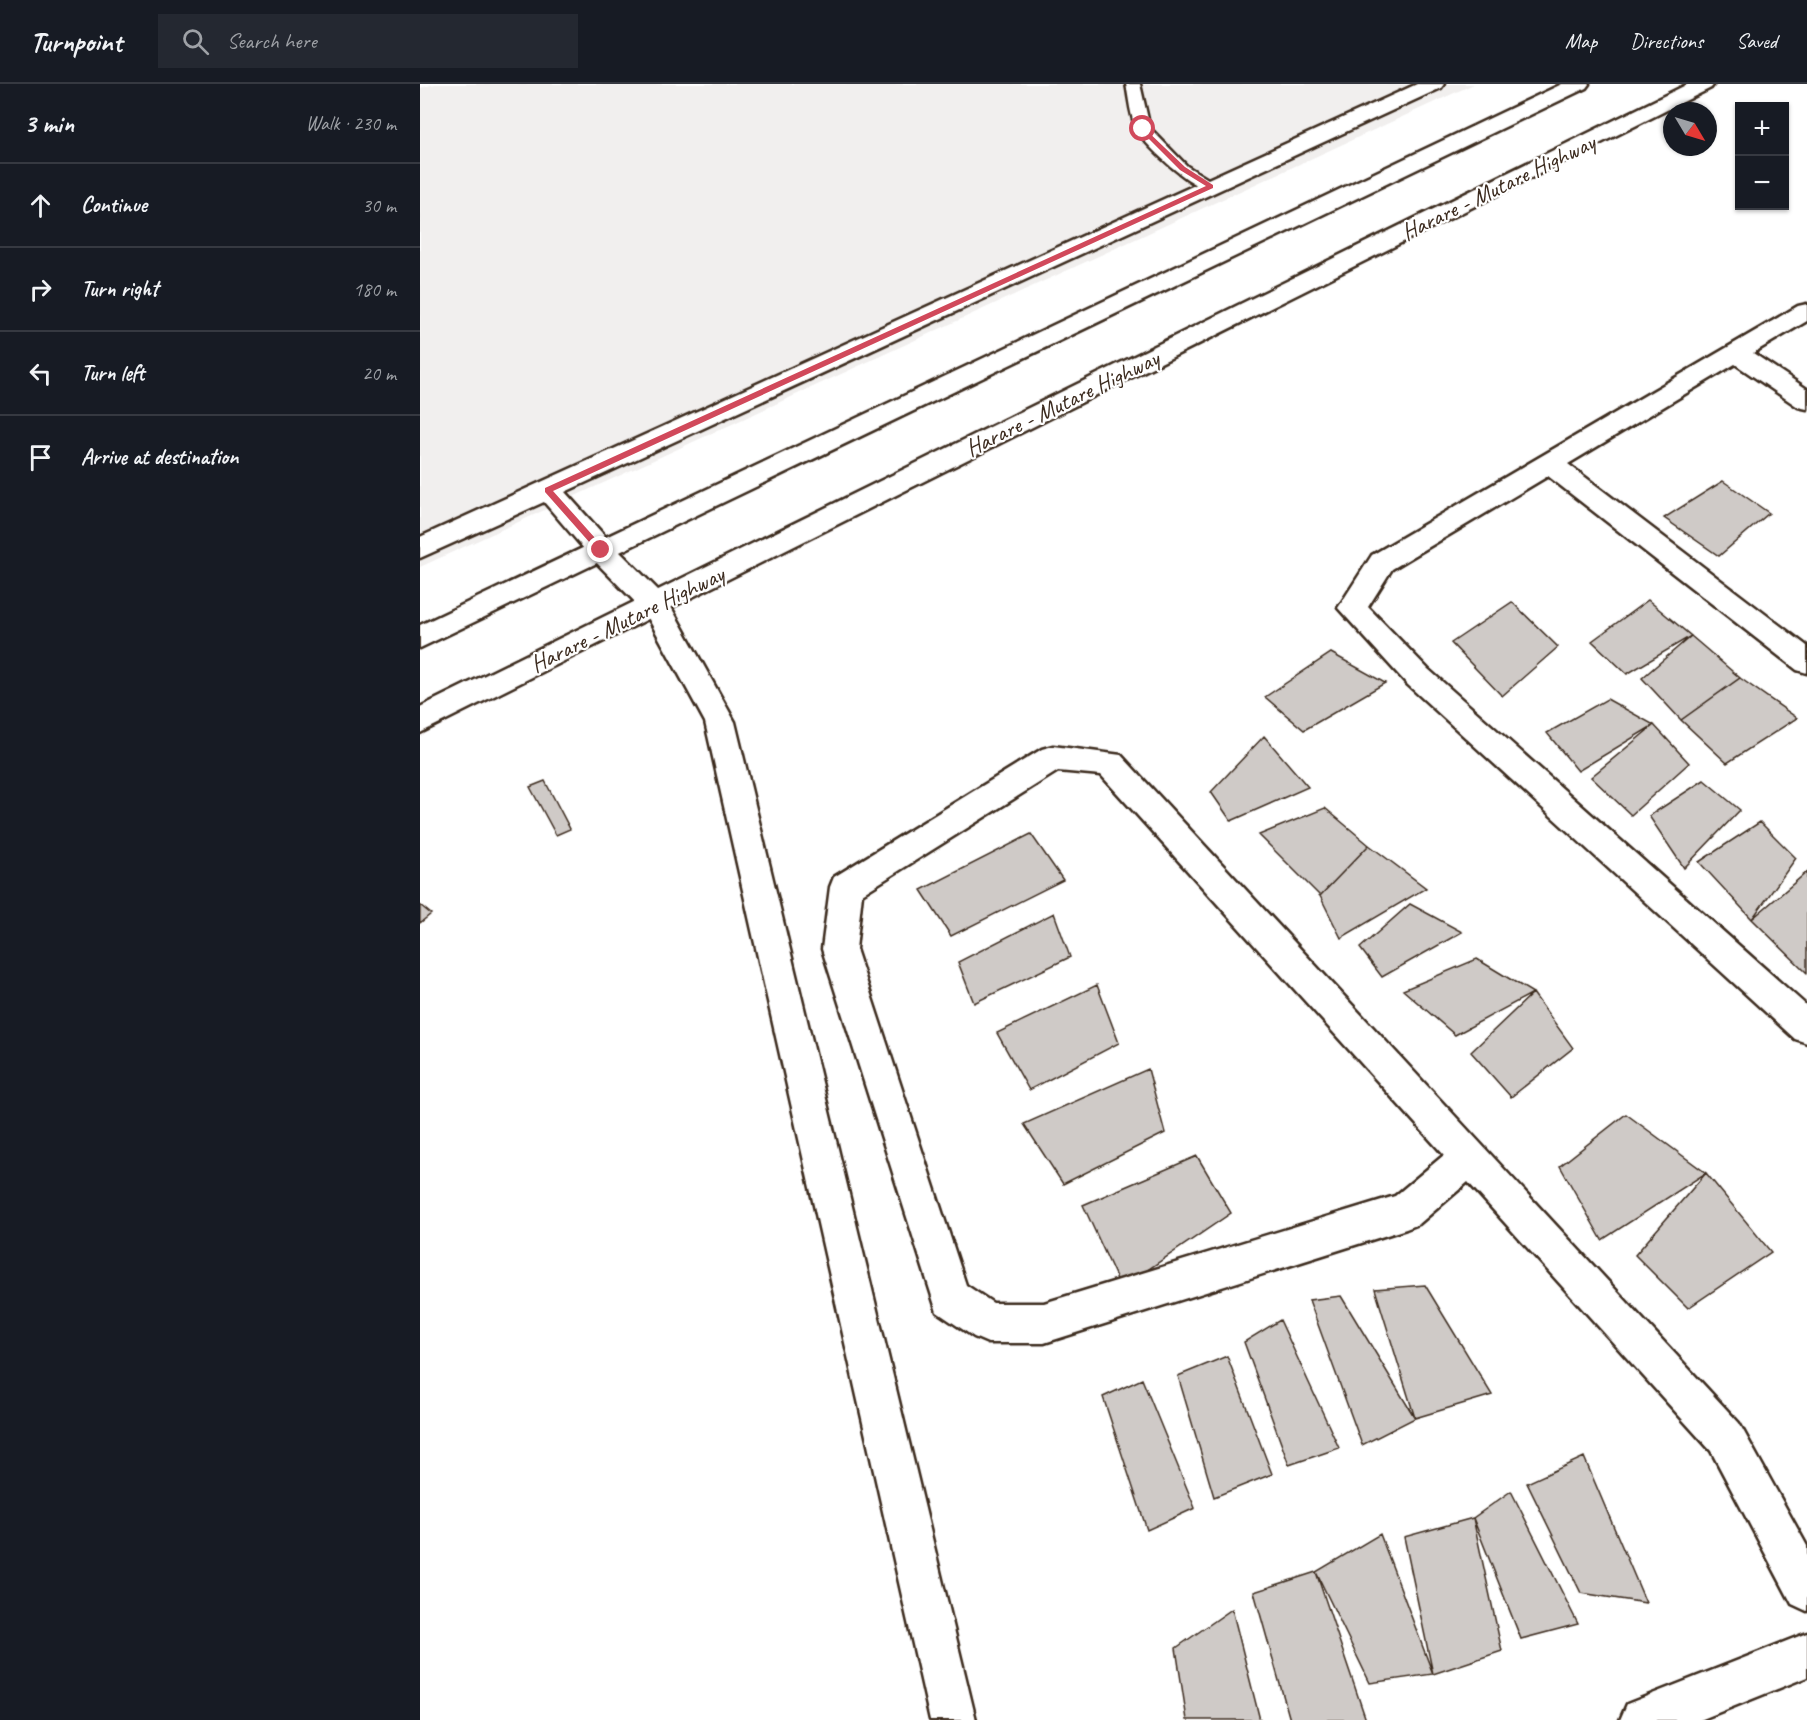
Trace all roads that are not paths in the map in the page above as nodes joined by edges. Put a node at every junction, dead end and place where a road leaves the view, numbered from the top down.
1 (1133, 84) edge
2 (1434, 84) edge
3 (1579, 84) edge
4 (1704, 84) edge
5 (1210, 187) junction
6 (1807, 311) edge
7 (1736, 353) junction
8 (1807, 401) edge
9 (1549, 464) junction
10 (548, 490) junction
11 (420, 548) edge
12 (601, 550) junction
13 (656, 605) junction
14 (420, 637) edge
15 (1807, 662) edge
16 (420, 721) edge
17 (1807, 1028) edge
18 (1469, 1157) junction
19 (1807, 1589) edge
20 (1807, 1655) edge
21 (953, 1720) edge
22 (1642, 1720) edge

1 - 5 lane
2 - 5 main road
3 - 12 main road
4 - 13 main road, Harare - Mutare Highway
5 - 10 main road
6 - 7 main road
7 - 8 main road
7 - 9 main road
9 - 15 main road
9 - 17 main road
10 - 11 main road
10 - 12 main road
12 - 13 main road
12 - 14 main road
13 - 16 main road, Harare - Mutare Highway
13 - 21 main road
18 - 18 main road
18 - 19 main road
20 - 22 main road

